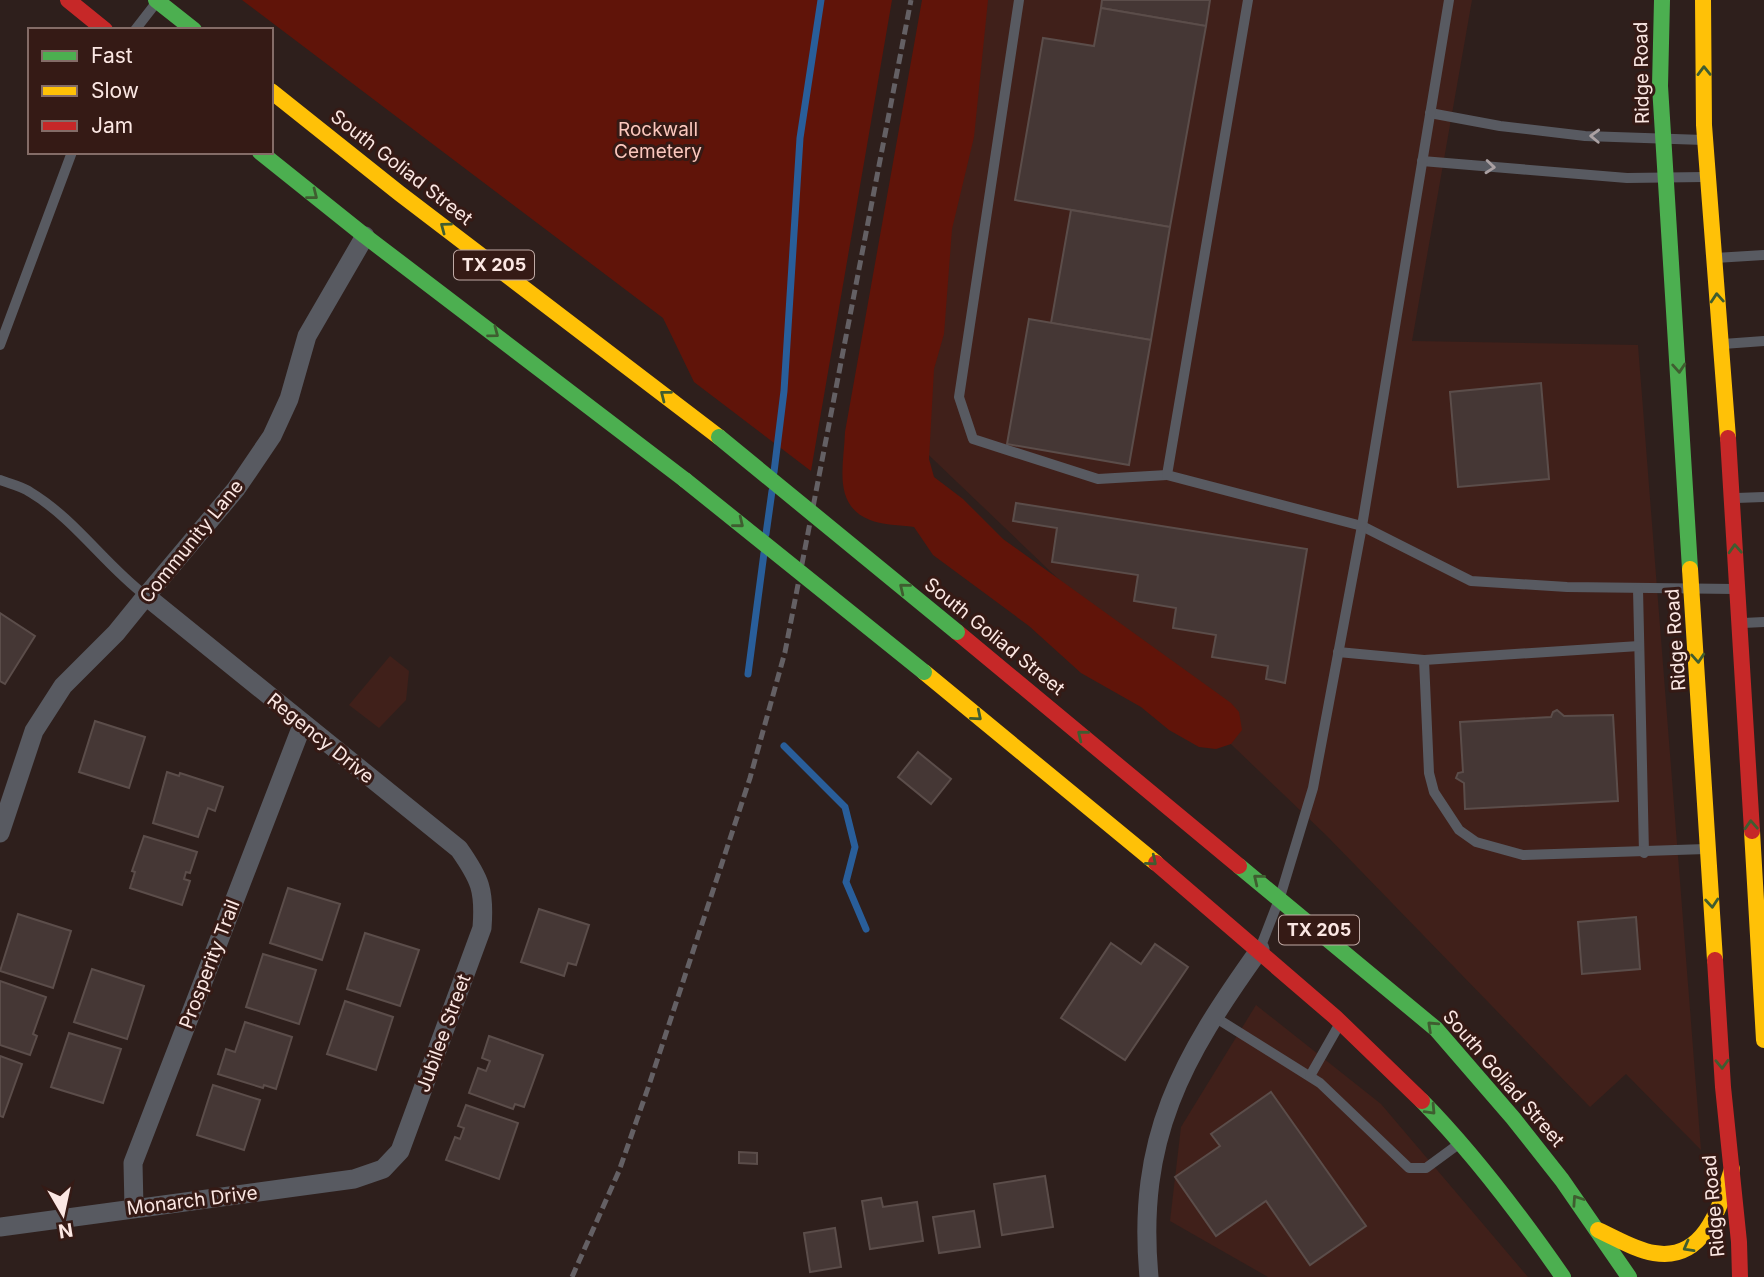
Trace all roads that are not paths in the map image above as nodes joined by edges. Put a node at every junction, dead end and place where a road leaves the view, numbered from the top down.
1 (68, 0) edge
2 (157, 0) edge
3 (1019, 0) edge
4 (1248, 0) edge
5 (1449, 0) edge
6 (1662, 0) edge
7 (1703, 0) edge
8 (103, 28) edge
9 (136, 28) edge
10 (192, 28) edge
11 (273, 93) edge
12 (1430, 113) junction
13 (1663, 139) junction
14 (1705, 140) junction
15 (71, 154) edge
16 (262, 154) edge
17 (1422, 160) junction
18 (1708, 177) junction
19 (1666, 178) junction
20 (365, 236) junction
21 (1764, 255) edge
22 (1714, 258) junction
23 (1764, 341) edge
24 (1721, 344) junction
25 (0, 345) edge
26 (1167, 475) junction
27 (0, 480) edge
28 (1764, 498) edge
29 (1732, 499) junction
30 (1362, 526) junction
31 (1638, 589) junction
32 (1737, 589) junction
33 (1693, 590) junction
34 (146, 596) junction
35 (1764, 622) edge
36 (1739, 624) junction
37 (1639, 646) junction
38 (1338, 652) junction
39 (1423, 660) junction
40 (303, 723) junction
41 (0, 833) edge
42 (1708, 849) junction
43 (1644, 853) junction
44 (1758, 862) edge
45 (481, 890) joint
46 (1280, 897) junction
47 (1260, 949) junction
48 (1743, 972) edge
49 (1763, 992) edge
50 (1730, 995) junction
51 (1213, 1016) junction
52 (1341, 1021) junction
53 (1764, 1040) edge
54 (1310, 1076) junction
55 (1461, 1142) junction
56 (383, 1169) joint
57 (1732, 1169) junction
58 (134, 1208) junction
59 (0, 1227) edge
60 (1598, 1230) junction
61 (1149, 1277) edge
62 (1563, 1277) edge
63 (1629, 1277) edge
64 (1740, 1277) edge

1 - 8 main road
2 - 9 lane
2 - 10 main road
3 - 26 lane
4 - 26 lane
5 - 12 lane
6 - 13 main road, Ridge Road
14 -> 7 main road, Ridge Road
46 -> 11 main road, South Goliad Street / TX 205, bridge
13 -> 12 lane
12 - 17 lane
13 - 14 lane
13 - 19 main road, Ridge Road
14 - 18 main road, Ridge Road
15 - 25 lane
16 -> 20 main road, TX 205
17 -> 19 lane
17 - 30 lane
18 - 19 lane
18 - 22 main road, Ridge Road
19 -> 33 main road, Ridge Road
20 - 34 street, Community Lane
20 -> 47 main road, TX 205, bridge
21 - 22 lane
24 -> 22 main road, Ridge Road
23 - 24 lane
24 - 29 main road, Ridge Road
26 - 30 lane
27 - 34 lane
28 - 29 lane
32 -> 29 main road, Ridge Road
30 - 31 lane
30 - 38 lane
31 - 33 lane
31 - 37 lane
32 - 33 lane
32 - 36 main road, Ridge Road
33 -> 42 main road, Ridge Road
34 - 40 street, Regency Drive
34 - 41 street, Community Lane
35 - 36 lane
44 -> 36 main road, Ridge Road
37 - 39 lane
37 - 43 lane
38 - 39 lane
38 - 46 lane
39 - 43 lane
40 - 45 street, Regency Drive
40 - 58 street, Prosperity Trail
42 - 43 lane
42 -> 48 main road, Ridge Road
44 - 48 main road, Ridge Road
45 - 56 street, Jubilee Street
46 - 47 lane
60 -> 46 main road, South Goliad Street / TX 205
47 - 51 street
47 - 52 main road, TX 205
48 - 49 main road, Ridge Road
48 - 50 main road, Ridge Road
49 - 50 main road
49 - 53 main road, Ridge Road
50 -> 57 main road, Ridge Road
51 - 54 lane
51 - 61 street
52 - 54 lane
52 -> 55 main road, TX 205
54 - 55 lane
55 - 62 main road, TX 205
56 - 58 street, Monarch Drive
57 -> 60 main road
57 - 64 main road, Ridge Road
58 - 59 street, Monarch Drive
60 - 63 main road, South Goliad Street / TX 205

